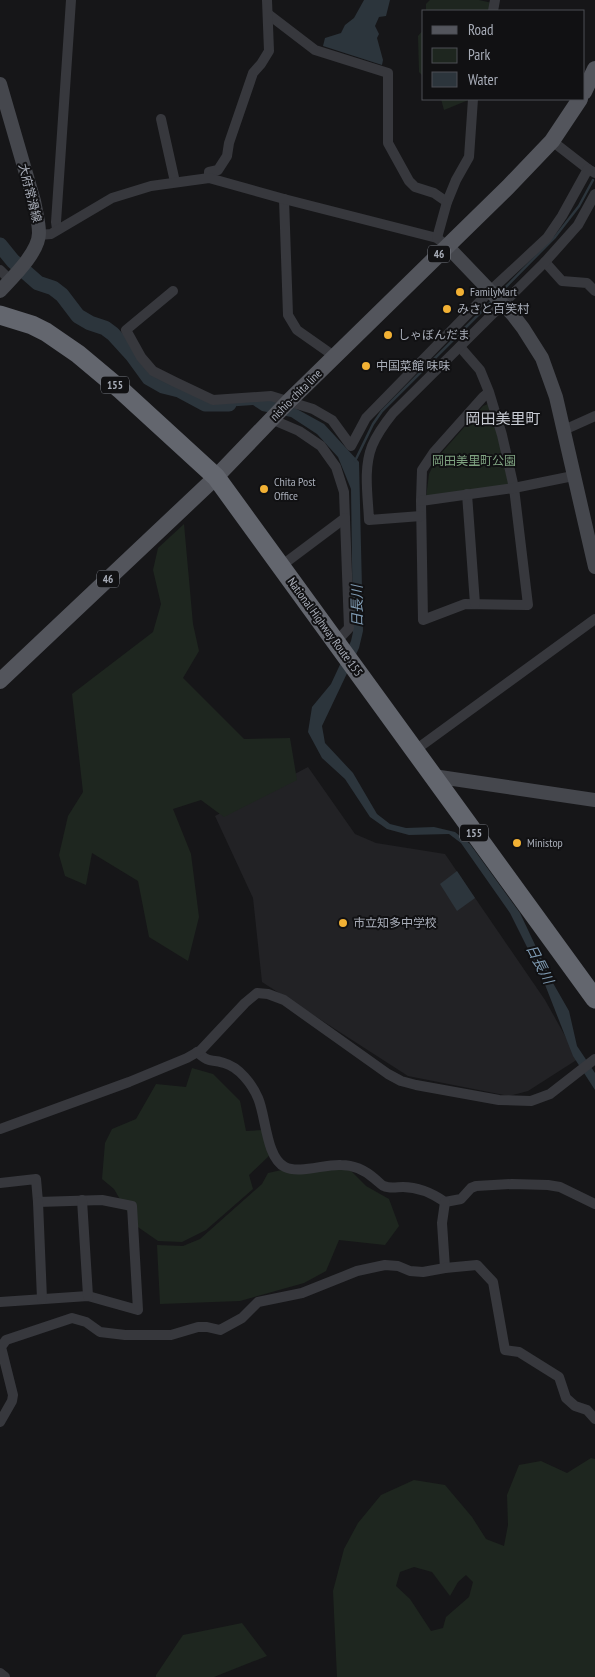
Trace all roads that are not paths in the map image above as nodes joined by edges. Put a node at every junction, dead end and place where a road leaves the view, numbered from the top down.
1 (71, 0) edge
2 (267, 0) edge
3 (268, 14) junction
4 (595, 69) edge
5 (0, 84) edge
6 (585, 90) edge
7 (473, 100) edge
8 (579, 100) edge
9 (161, 119) dead end
10 (552, 141) junction
11 (591, 171) edge
12 (209, 178) junction
13 (175, 182) junction
14 (595, 194) edge
15 (284, 199) junction
16 (447, 202) junction
17 (58, 229) junction
18 (39, 235) junction
19 (442, 242) junction
20 (545, 262) junction
21 (13, 271) edge
22 (0, 291) edge
23 (595, 291) edge
24 (173, 292) dead end
25 (497, 298) junction
26 (0, 315) edge
27 (460, 347) junction
28 (334, 356) junction
29 (489, 392) junction
30 (288, 401) junction
31 (595, 416) edge
32 (271, 419) junction
33 (564, 430) junction
34 (573, 476) junction
35 (216, 477) junction
36 (514, 488) junction
37 (467, 494) junction
38 (421, 501) junction
39 (421, 516) junction
40 (344, 518) junction
41 (591, 533) edge
42 (281, 566) junction
43 (595, 567) edge
44 (475, 604) junction
45 (595, 619) edge
46 (336, 642) junction
47 (0, 681) edge
48 (414, 751) junction
49 (433, 776) junction
50 (595, 800) edge
51 (595, 999) edge
52 (197, 1052) junction
53 (594, 1060) edge
54 (0, 1129) edge
55 (0, 1183) edge
56 (82, 1200) junction
57 (38, 1202) junction
58 (445, 1202) junction
59 (595, 1204) edge
60 (445, 1268) junction
61 (88, 1296) junction
62 (42, 1299) junction
63 (0, 1302) edge
64 (595, 1418) edge
65 (0, 1422) edge
66 (0, 1673) edge
67 (5, 1677) edge

1 - 17 street
2 - 3 street
3 - 12 street
3 - 16 street
4 - 6 main road
5 - 18 street, 大府常滑線
7 - 16 street
8 - 10 main road, nishio-chita line / 46
9 - 13 street
10 - 11 street
10 - 19 main road, nishio-chita line / 46
11 - 25 street
12 - 13 street
12 - 15 street
13 - 17 street
14 - 20 street
15 - 19 street
15 - 28 street
16 - 19 street
17 - 18 street
18 - 21 street, 大府常滑線
19 - 25 street
19 - 28 main road, nishio-chita line / 46
20 - 23 street
20 - 25 street
21 - 22 street, 大府常滑線
24 - 30 street
25 - 27 street
25 - 30 street
25 - 33 street
26 - 35 highway, National Highway Route 155 / 155
27 - 29 street
27 - 39 street
28 - 30 main road, nishio-chita line / 46
29 - 36 street
29 - 38 street
30 - 32 main road, nishio-chita line / 46
31 - 33 street
32 - 35 main road, nishio-chita line / 46
32 - 40 street
33 - 34 street
34 - 36 street
34 - 41 street
35 - 42 highway, National Highway Route 155 / 155
35 - 47 main road, nishio-chita line / 46
36 - 37 street
36 - 44 street
37 - 38 street
37 - 44 street
38 - 39 street
39 - 44 street
40 - 42 street
40 - 46 street
41 - 43 street
42 - 46 highway, National Highway Route 155 / 155
45 - 48 street
46 - 48 highway, National Highway Route 155 / 155
48 - 49 highway, National Highway Route 155 / 155
49 - 50 street
49 - 51 highway, National Highway Route 155 / 155
52 - 53 street
52 - 54 street
52 - 58 street
55 - 57 street
56 - 57 street
56 - 61 street
56 - 61 street
57 - 62 street
58 - 59 street
58 - 60 street
60 - 64 street
60 - 65 street
61 - 62 street
62 - 63 street
66 - 67 street

